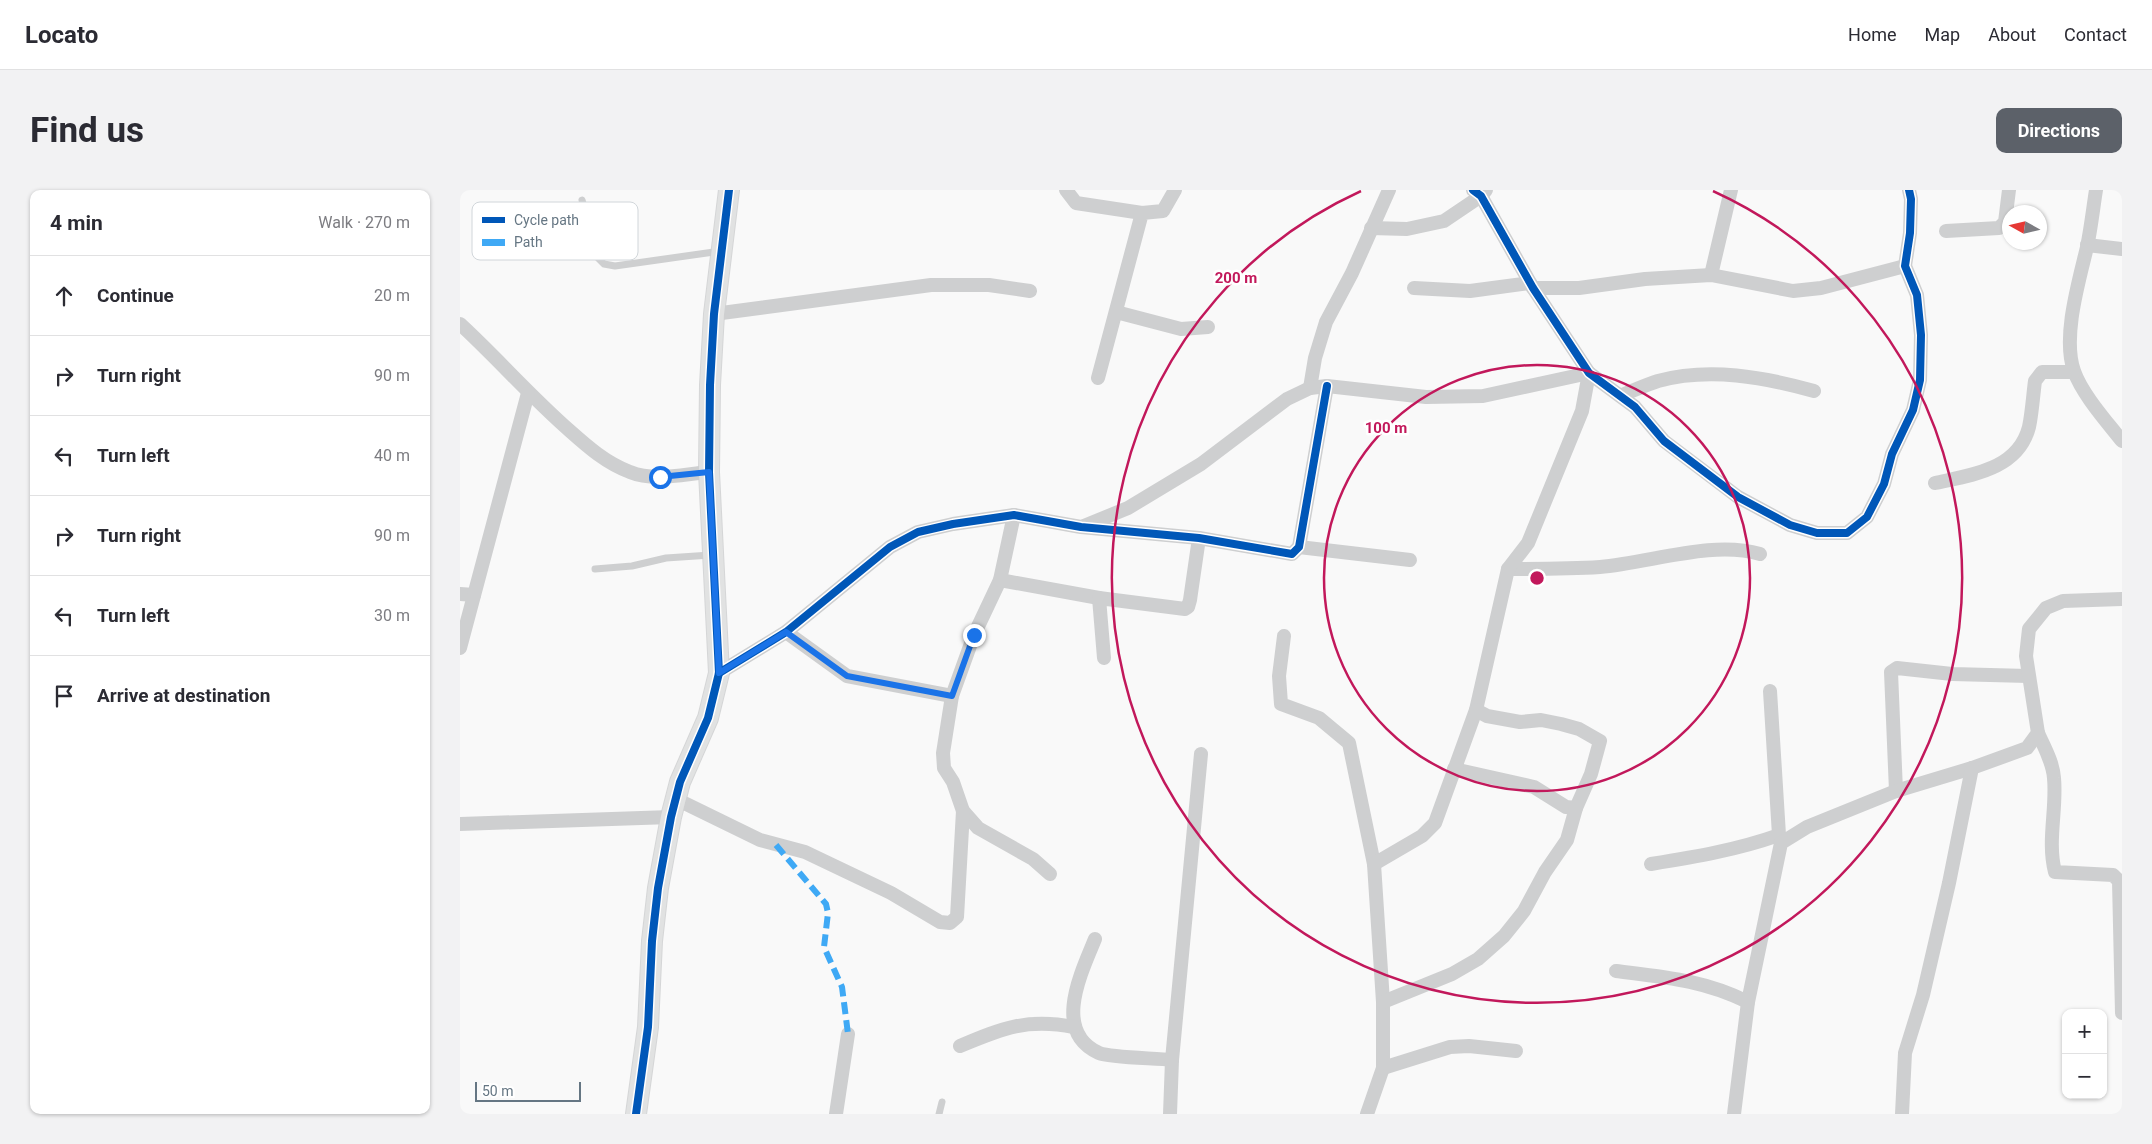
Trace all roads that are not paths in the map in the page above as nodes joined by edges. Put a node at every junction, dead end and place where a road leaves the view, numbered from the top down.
1 (729, 190) edge
2 (1066, 190) edge
3 (1175, 190) edge
4 (1389, 190) edge
5 (1731, 190) edge
6 (1909, 190) edge
7 (2009, 190) edge
8 (2096, 190) edge
9 (1480, 192) edge
10 (1142, 213) junction
11 (1371, 228) junction
12 (1946, 231) dead end
13 (2087, 245) junction
14 (2122, 249) edge
15 (721, 251) junction
16 (600, 260) edge
17 (1906, 266) junction
18 (1711, 276) junction
19 (1532, 286) junction
20 (1414, 288) dead end
21 (1030, 291) dead end
22 (1116, 312) junction
23 (714, 314) junction
24 (460, 324) edge
25 (1208, 327) dead end
26 (2074, 372) junction
27 (1589, 373) junction
28 (1098, 378) dead end
29 (1327, 386) junction
30 (1310, 388) junction
31 (1814, 391) dead end
32 (528, 393) junction
33 (1622, 395) junction
34 (2122, 441) edge
35 (709, 472) junction
36 (1935, 483) dead end
37 (1014, 515) junction
38 (1080, 527) junction
39 (1199, 538) junction
40 (1299, 547) junction
41 (1760, 554) dead end
42 (714, 555) junction
43 (1410, 560) dead end
44 (596, 570) dead end
45 (1508, 570) junction
46 (1000, 580) junction
47 (467, 594) edge
48 (1099, 598) junction
49 (2122, 599) edge
50 (786, 632) junction
51 (1284, 636) dead end
52 (460, 648) edge
53 (1104, 658) dead end
54 (719, 673) junction
55 (2028, 676) junction
56 (1770, 691) dead end
57 (952, 696) junction
58 (1476, 710) junction
59 (2038, 733) junction
60 (1201, 754) dead end
61 (1972, 768) junction
62 (1454, 769) junction
63 (1896, 791) junction
64 (673, 808) junction
65 (1576, 808) junction
66 (963, 811) junction
67 (460, 824) edge
68 (1780, 839) junction
69 (1374, 864) junction
70 (1651, 864) dead end
71 (1050, 874) dead end
72 (1094, 939) dead end
73 (1616, 971) dead end
74 (1383, 1002) junction
75 (1748, 1002) junction
76 (2122, 1012) edge
77 (1074, 1027) junction
78 (848, 1034) dead end
79 (960, 1046) dead end
80 (1516, 1051) dead end
81 (1172, 1060) junction
82 (1383, 1068) junction
83 (942, 1102) dead end
84 (636, 1114) edge
85 (836, 1114) edge
86 (939, 1114) edge
87 (1170, 1114) edge
88 (1367, 1114) edge
89 (1734, 1114) edge
90 (1902, 1114) edge

1 - 15 street
2 - 10 street
3 - 10 street
4 - 11 street
5 - 18 street
6 - 17 street
7 - 12 street
8 - 13 street
9 - 11 street
9 - 19 street
10 - 22 street
11 - 30 street
13 - 14 street
13 - 26 street
15 - 16 lane
15 - 23 street
17 - 18 street
17 - 33 street
18 - 19 street
19 - 20 street
19 - 27 street
21 - 23 street
22 - 25 street
22 - 28 street
23 - 35 street
24 - 32 street
26 - 34 street
26 - 36 street
27 - 29 street
27 - 33 street
27 - 45 street
29 - 30 street
29 - 40 street
30 - 38 street
31 - 33 street
32 - 35 street
32 - 47 street
35 - 42 street
37 - 38 street
37 - 46 street
37 - 50 street
38 - 39 street
39 - 40 street
39 - 48 street
40 - 43 street
41 - 45 street
42 - 44 lane
42 - 54 street
45 - 58 street
46 - 48 street
46 - 57 street
47 - 52 street
48 - 53 street
49 - 55 street
50 - 54 street
50 - 57 street
51 - 69 street
54 - 64 street
55 - 59 street
55 - 63 street
56 - 68 street
57 - 66 street
58 - 62 street
58 - 65 street
59 - 61 street
59 - 76 street
60 - 81 street
61 - 63 street
61 - 90 street
62 - 65 street
62 - 69 street
63 - 68 street
64 - 66 street
64 - 67 street
64 - 84 street
65 - 74 street
66 - 71 street
68 - 70 street
68 - 75 street
69 - 74 street
72 - 77 street
73 - 75 street
74 - 82 street
75 - 89 street
77 - 79 street
77 - 81 street
78 - 85 street
80 - 82 street
81 - 87 street
82 - 88 street
83 - 86 lane

